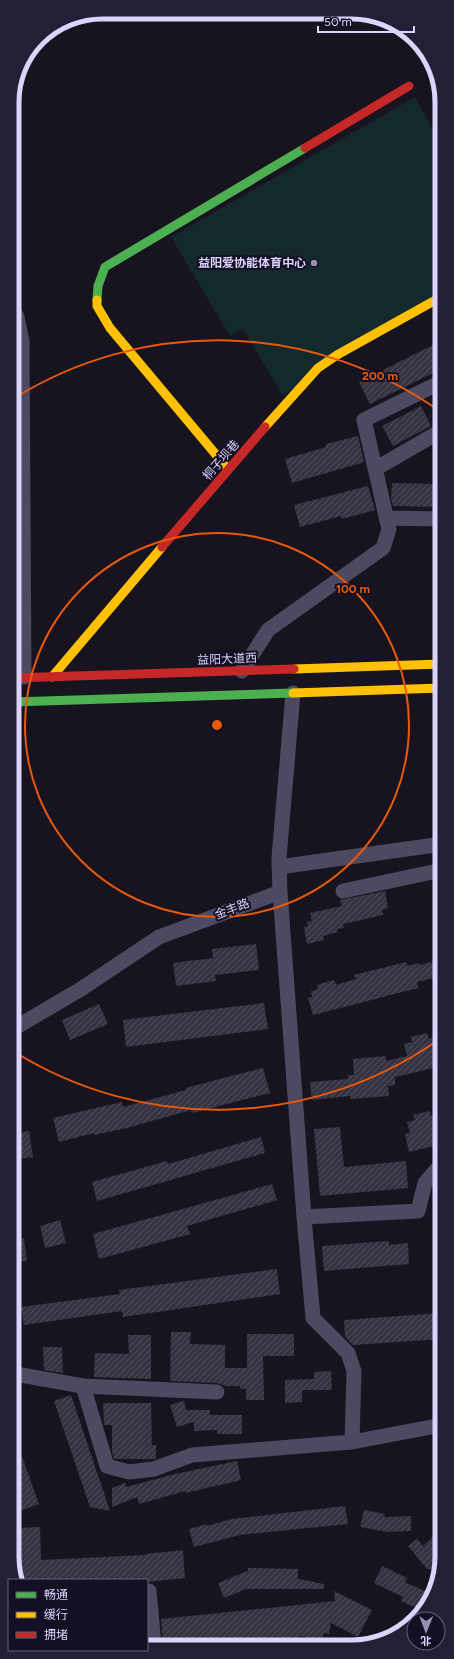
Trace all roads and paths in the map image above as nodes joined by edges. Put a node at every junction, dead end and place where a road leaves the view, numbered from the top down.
1 (410, 86) dead end
2 (435, 300) edge
3 (19, 326) edge
4 (435, 385) edge
5 (435, 434) edge
6 (228, 469) junction
7 (375, 469) junction
8 (386, 518) junction
9 (435, 519) edge
10 (19, 594) edge
11 (435, 664) edge
12 (242, 671) junction
13 (52, 677) junction
14 (19, 678) edge
15 (435, 688) edge
16 (293, 693) junction
17 (19, 702) edge
18 (435, 845) edge
19 (279, 867) junction
20 (435, 871) edge
21 (343, 891) dead end
22 (280, 892) junction
23 (19, 1025) edge
24 (435, 1171) edge
25 (304, 1218) junction
26 (19, 1374) edge
27 (83, 1386) junction
28 (217, 1392) dead end
29 (435, 1426) edge
30 (352, 1442) junction
31 (149, 1591) dead end
32 (153, 1640) edge

1 - 6 street
2 - 6 street, 桐子坝巷
3 - 10 street
4 - 7 street
5 - 7 street
6 - 13 street, 桐子坝巷
7 - 8 street
8 - 9 street
8 - 12 street
11 - 12 street, 益阳大道西
12 - 13 street, 益阳大道西
13 - 14 street, 益阳大道西
15 - 16 street
16 - 17 street
16 - 19 street
18 - 19 street
19 - 22 street
20 - 21 street
22 - 23 street, 金丰路
22 - 25 street
24 - 25 street
25 - 30 street
26 - 27 street
27 - 28 street
27 - 30 street
29 - 30 street
31 - 32 street

